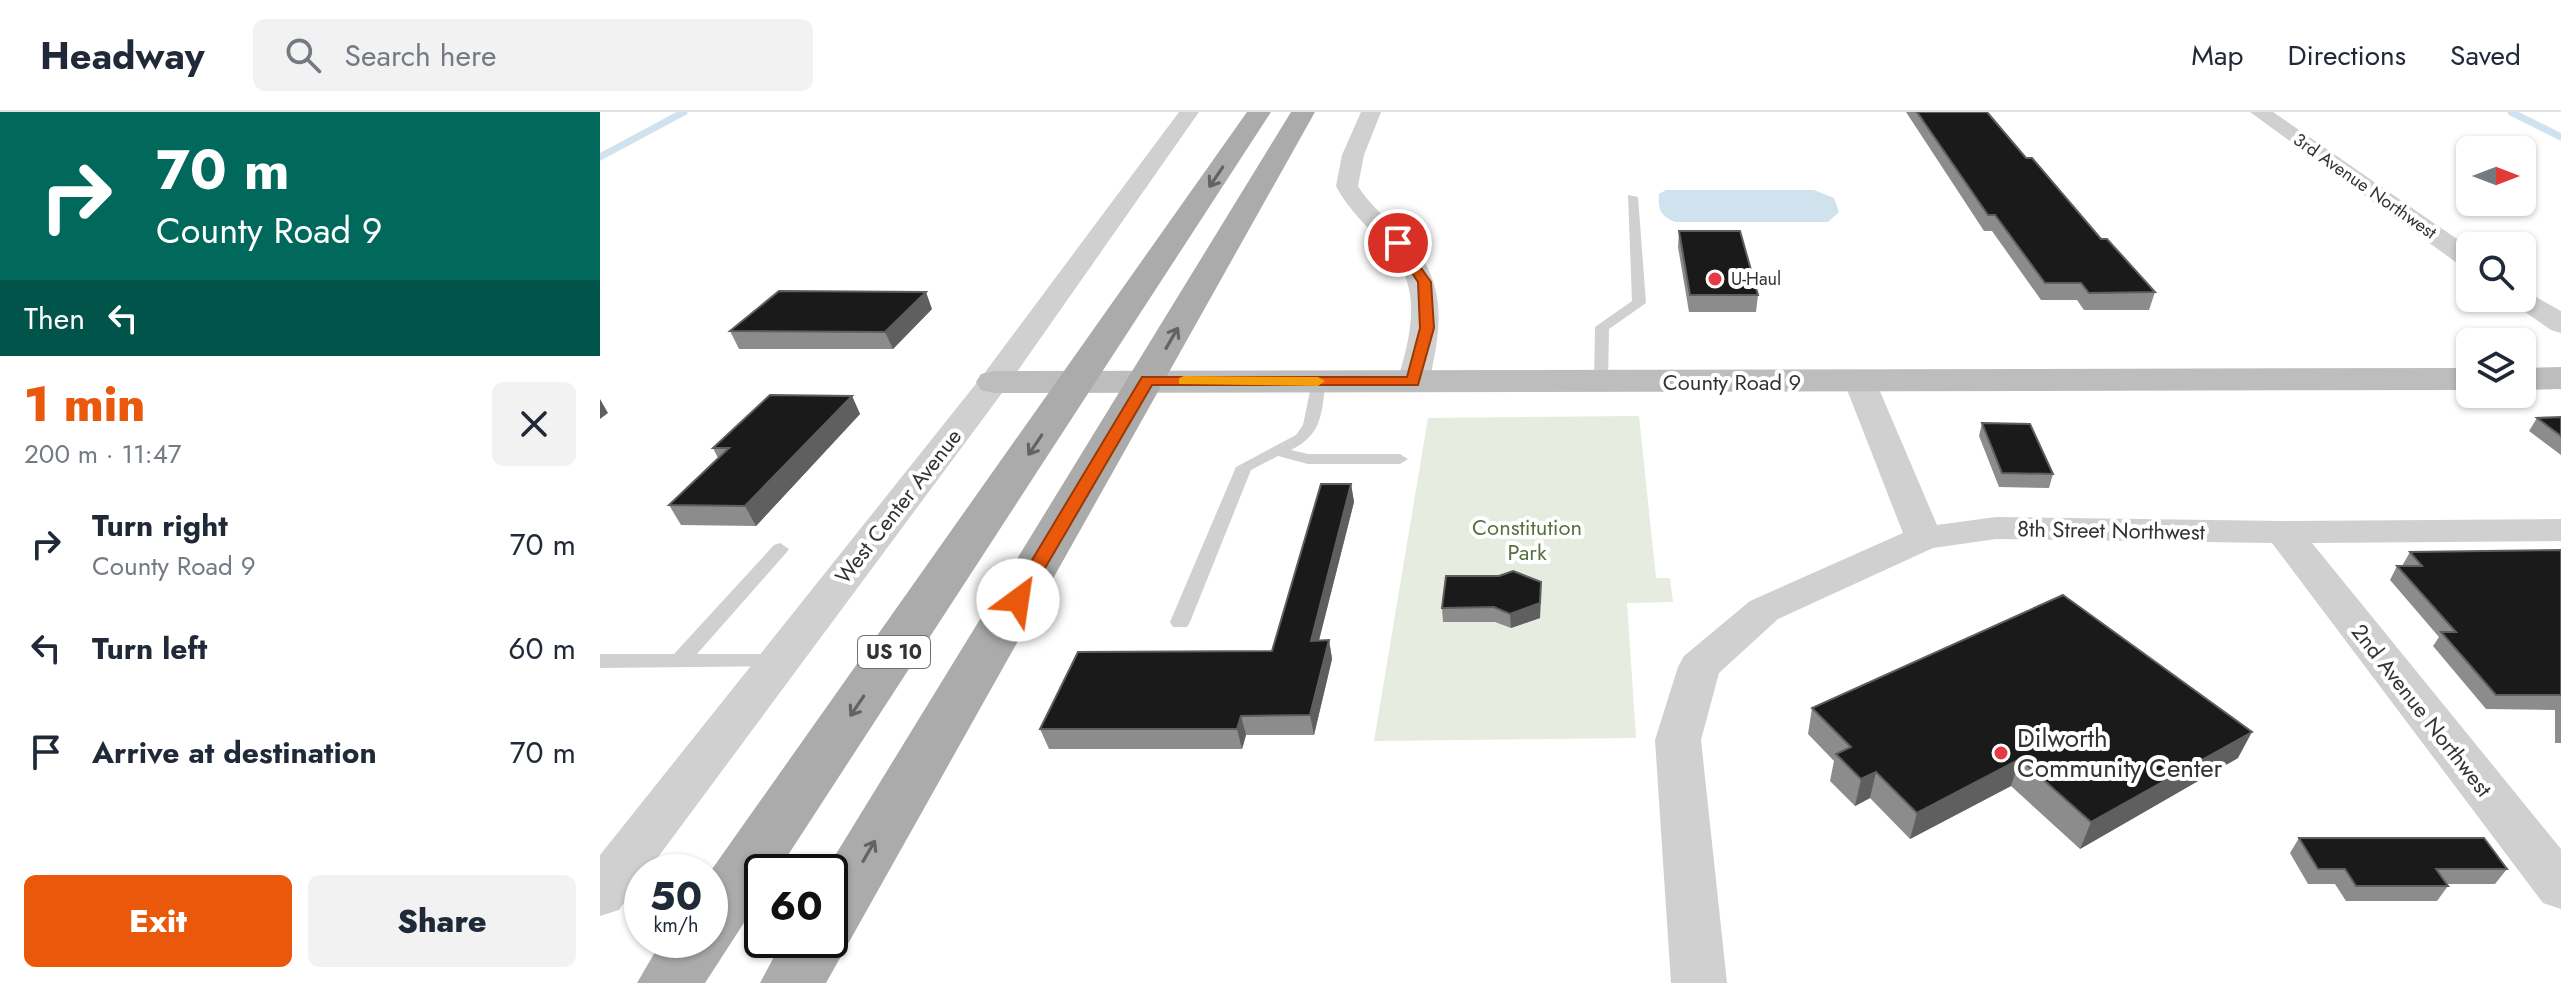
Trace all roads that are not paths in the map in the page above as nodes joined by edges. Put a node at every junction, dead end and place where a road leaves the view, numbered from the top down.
1 (1189, 112) edge
2 (1259, 112) edge
3 (1303, 112) edge
4 (1371, 112) edge
5 (2260, 112) edge
6 (1632, 197) dead end
7 (2456, 250) edge
8 (2536, 307) edge
9 (2561, 324) edge
10 (2561, 378) edge
11 (2456, 379) edge
12 (2536, 379) edge
13 (1079, 381) junction
14 (1147, 381) junction
15 (1319, 381) junction
16 (994, 382) junction
17 (1413, 382) junction
18 (1601, 382) junction
19 (1860, 382) junction
20 (1279, 452) junction
21 (1400, 459) dead end
22 (2561, 530) edge
23 (2283, 532) junction
24 (1924, 538) junction
25 (780, 549) dead end
26 (1180, 622) dead end
27 (600, 661) edge
28 (679, 661) junction
29 (780, 661) junction
30 (2561, 887) edge
31 (848, 888) edge
32 (600, 894) edge
33 (728, 896) edge
34 (686, 958) edge
35 (807, 958) edge
36 (669, 983) edge
37 (792, 983) edge
38 (1699, 983) edge

1 - 16 street, West Center Avenue
2 -> 13 main road, US 10
14 -> 3 main road
4 - 17 street
5 - 7 street, 3rd Avenue Northwest
6 - 18 lane
8 - 9 street
10 - 12 street
11 - 19 street, County Road 9
13 - 14 street, County Road 9
13 - 16 street, County Road 9
13 -> 33 main road, US 10
14 - 15 street, County Road 9
31 -> 14 main road
15 - 17 street, County Road 9
15 - 20 lane
16 - 29 street, West Center Avenue
17 - 18 street, County Road 9
18 - 19 street, County Road 9
19 - 24 street
20 - 21 lane
20 - 26 lane
22 - 23 street, 8th Street Northwest
23 - 24 street, 8th Street Northwest
23 - 30 street, 2nd Avenue Northwest
24 - 38 street, 8th Street Northwest
25 - 28 lane
27 - 28 lane
28 - 29 lane
29 - 32 street, West Center Avenue
34 - 36 main road
35 - 37 main road

